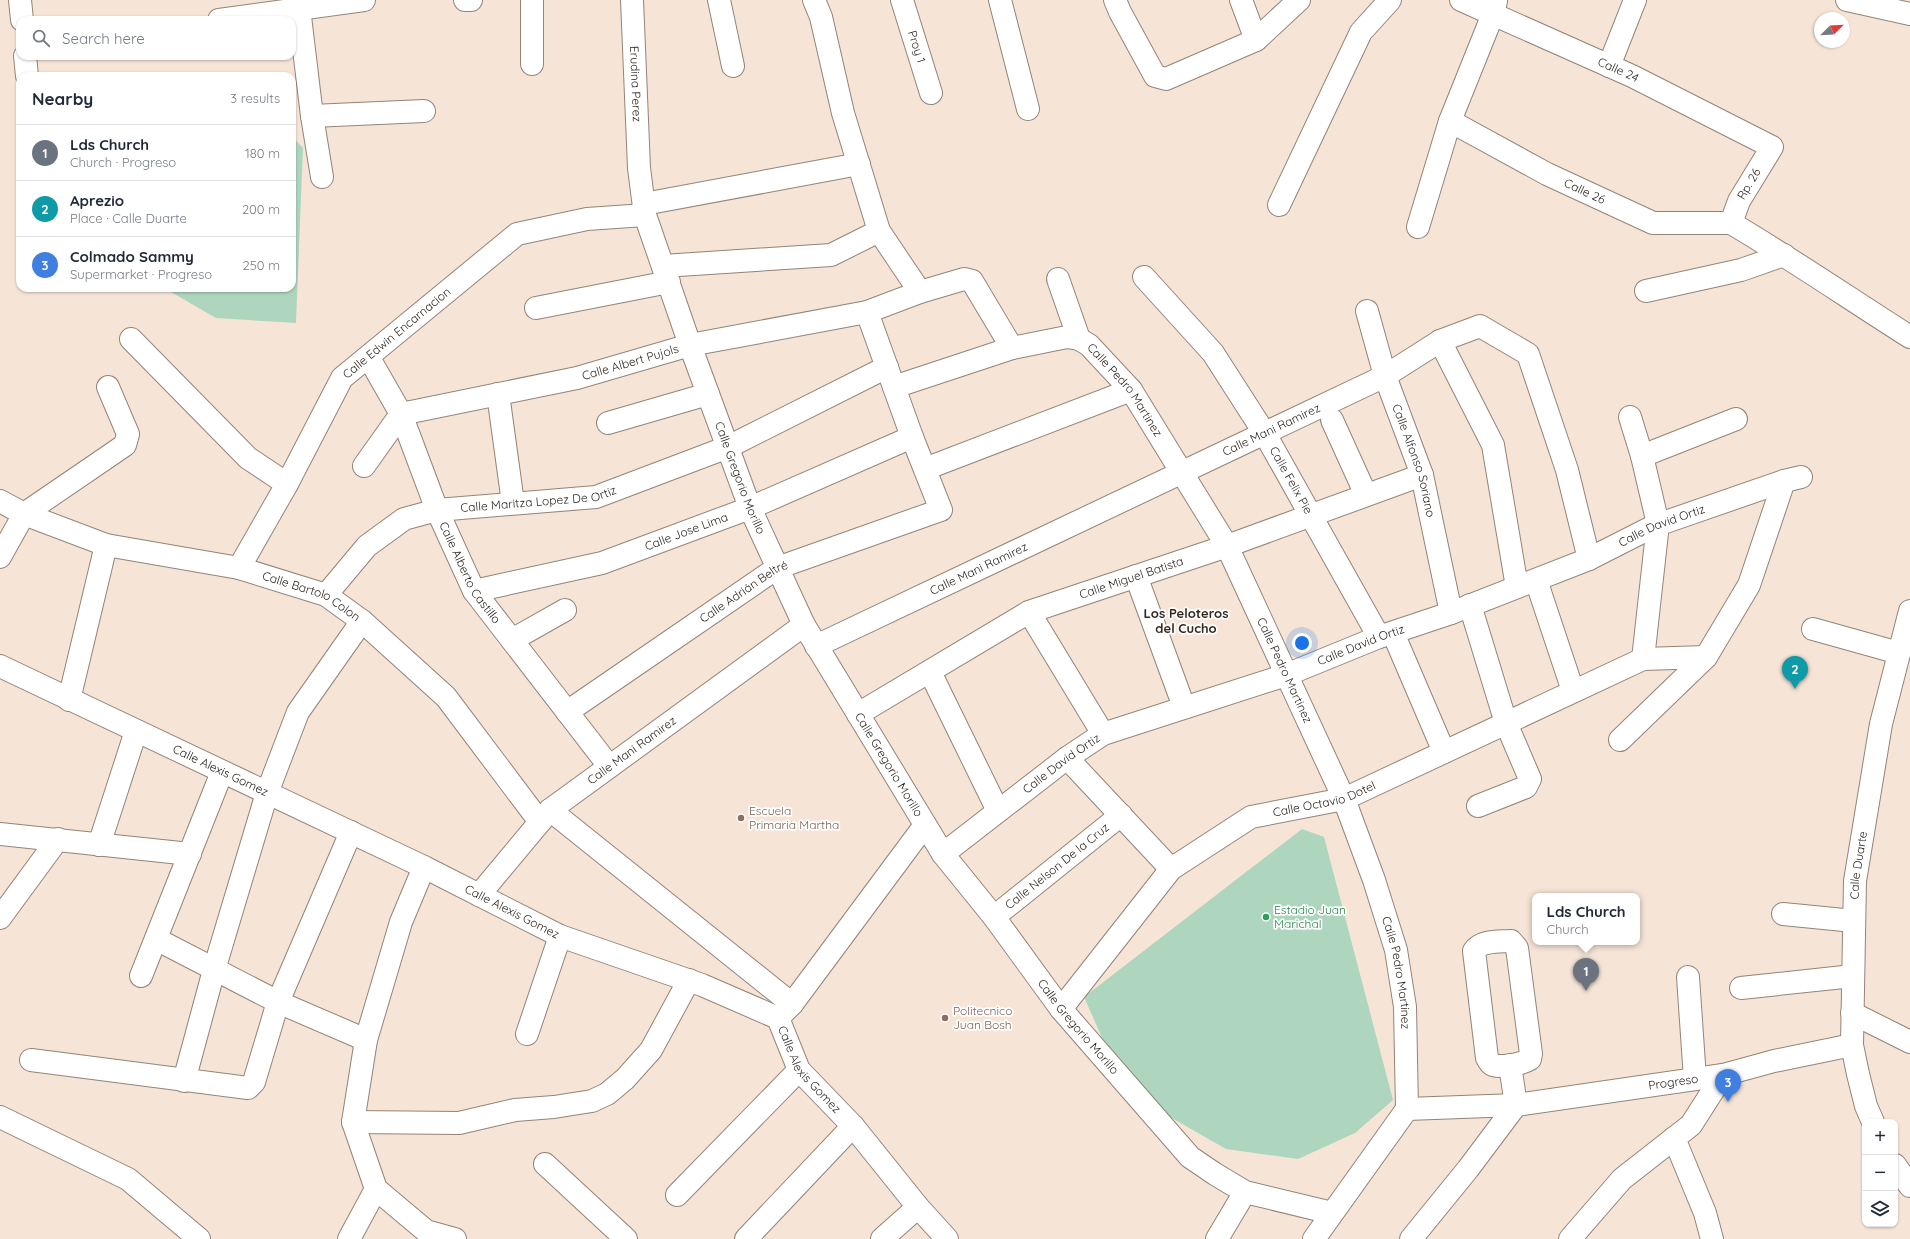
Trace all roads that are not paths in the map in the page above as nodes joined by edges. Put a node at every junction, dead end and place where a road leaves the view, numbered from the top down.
1 (20, 0) edge
2 (364, 0) edge
3 (465, 0) edge
4 (471, 0) edge
5 (532, 0) edge
6 (632, 0) edge
7 (719, 0) edge
8 (814, 0) edge
9 (902, 0) edge
10 (1000, 0) edge
11 (1115, 0) edge
12 (1240, 0) edge
13 (1299, 0) edge
14 (1390, 0) edge
15 (1461, 0) edge
16 (1635, 0) edge
17 (1846, 0) edge
18 (298, 4) edge
19 (1494, 7) edge
20 (1910, 14) edge
21 (22, 16) edge
22 (239, 16) edge
23 (1256, 40) junction
24 (25, 60) edge
25 (532, 64) dead end
26 (733, 66) dead end
27 (1609, 66) junction
28 (27, 72) edge
29 (931, 93) dead end
30 (1028, 109) dead end
31 (424, 111) dead end
32 (312, 116) junction
33 (1450, 120) junction
34 (1772, 147) joint
35 (859, 164) junction
36 (639, 168) joint
37 (322, 177) dead end
38 (1279, 205) dead end
39 (645, 209) junction
40 (1731, 223) junction
41 (1418, 227) dead end
42 (879, 231) junction
43 (1784, 254) junction
44 (666, 274) junction
45 (1144, 277) dead end
46 (1058, 279) dead end
47 (1646, 291) dead end
48 (920, 292) junction
49 (536, 308) dead end
50 (1367, 311) dead end
51 (867, 312) junction
52 (1910, 337) edge
53 (131, 339) dead end
54 (1080, 339) junction
55 (1440, 341) junction
56 (690, 345) junction
57 (1012, 348) junction
58 (369, 358) junction
59 (1386, 376) junction
60 (890, 377) junction
61 (108, 387) dead end
62 (1132, 390) junction
63 (498, 394) junction
64 (708, 394) junction
65 (401, 414) junction
66 (1630, 417) dead end
67 (1736, 419) dead end
68 (1332, 420) dead end
69 (608, 423) dead end
70 (1266, 434) junction
71 (912, 437) junction
72 (728, 447) junction
73 (1642, 456) junction
74 (364, 466) dead end
75 (925, 469) junction
76 (1183, 473) junction
77 (1422, 475) junction
78 (287, 484) junction
79 (1366, 495) junction
80 (0, 501) edge
81 (512, 504) junction
82 (750, 508) junction
83 (437, 510) junction
84 (24, 514) junction
85 (1312, 514) junction
86 (1658, 524) junction
87 (106, 545) junction
88 (1227, 546) junction
89 (0, 557) edge
90 (1589, 559) junction
91 (239, 568) junction
92 (777, 568) junction
93 (1136, 576) junction
94 (1527, 583) junction
95 (474, 591) junction
96 (326, 595) junction
97 (1460, 609) junction
98 (564, 610) dead end
99 (1910, 611) edge
100 (1029, 612) junction
101 (362, 621) junction
102 (804, 625) junction
103 (1813, 629) dead end
104 (1386, 635) junction
105 (512, 640) junction
106 (816, 646) junction
107 (1899, 652) junction
108 (1706, 657) junction
109 (1643, 658) junction
110 (0, 666) edge
111 (930, 672) junction
112 (1286, 675) junction
113 (1573, 691) junction
114 (68, 700) junction
115 (1184, 708) junction
116 (567, 712) junction
117 (858, 714) junction
118 (1506, 723) junction
119 (136, 731) junction
120 (1103, 734) junction
121 (1620, 740) dead end
122 (1444, 752) junction
123 (1067, 758) junction
124 (609, 766) junction
125 (222, 772) junction
126 (267, 793) junction
127 (1344, 799) junction
128 (1478, 806) dead end
129 (998, 811) junction
130 (1121, 815) junction
131 (545, 816) junction
132 (925, 825) junction
133 (351, 832) junction
134 (0, 834) edge
135 (58, 839) junction
136 (99, 845) junction
137 (190, 854) junction
138 (943, 854) junction
139 (424, 867) junction
140 (1171, 869) junction
141 (479, 895) junction
142 (1783, 914) dead end
143 (994, 917) junction
144 (0, 918) edge
145 (1854, 921) junction
146 (560, 936) junction
147 (156, 939) junction
148 (214, 970) junction
149 (141, 976) dead end
150 (1853, 976) junction
151 (1688, 977) dead end
152 (689, 980) junction
153 (1741, 988) dead end
154 (278, 1002) junction
155 (1061, 1009) junction
156 (785, 1011) junction
157 (1852, 1013) junction
158 (527, 1034) dead end
159 (366, 1040) junction
160 (1910, 1042) edge
161 (1852, 1045) junction
162 (31, 1060) dead end
163 (1510, 1065) junction
164 (799, 1070) junction
165 (1723, 1075) junction
166 (1695, 1079) junction
167 (184, 1080) junction
168 (1516, 1105) junction
169 (1407, 1109) junction
170 (0, 1117) edge
171 (1872, 1119) edge
172 (353, 1122) junction
173 (853, 1126) junction
174 (1674, 1138) junction
175 (545, 1164) dead end
176 (1898, 1169) edge
177 (1910, 1186) edge
178 (376, 1189) junction
179 (1245, 1192) junction
180 (677, 1195) dead end
181 (918, 1207) junction
182 (1332, 1213) junction
183 (886, 1238) edge
184 (199, 1239) edge
185 (349, 1239) edge
186 (455, 1239) edge
187 (626, 1239) edge
188 (746, 1239) edge
189 (947, 1239) edge
190 (1217, 1239) edge
191 (1314, 1239) edge
192 (1411, 1239) edge
193 (1570, 1239) edge
194 (1712, 1239) edge

1 - 21 street
2 - 18 street
3 - 4 street
5 - 25 street
6 - 36 street, Erudina Perez
7 - 26 street
8 - 35 street
9 - 29 street, Proy 1
10 - 30 street
11 - 23 street
12 - 23 street
13 - 23 street
14 - 38 street
15 - 19 street, Calle 24
16 - 27 street
17 - 20 street
18 - 22 street
18 - 32 street
19 - 27 street, Calle 24
19 - 33 street
24 - 28 street
27 - 34 street, Calle 24
31 - 32 street
32 - 37 street
33 - 40 street, Calle 26
33 - 41 street
34 - 40 street, Rp. 26
35 - 39 street, Calle Edwin Encarnacion
35 - 42 street
36 - 39 street, Calle Gregorio Morillo
39 - 44 street, Calle Gregorio Morillo
39 - 58 street, Calle Edwin Encarnacion
40 - 43 street
42 - 44 street
42 - 48 street
43 - 47 street
43 - 52 street
44 - 49 street
44 - 56 street, Calle Gregorio Morillo
45 - 70 street, Calle Felix Pie
46 - 54 street
48 - 51 street, Calle Albert Pujols
48 - 57 street, Calle Albert Pujols
50 - 59 street, Calle Alfonso Soriano
51 - 56 street, Calle Albert Pujols
51 - 60 street
53 - 78 street
54 - 57 street, Calle Pedro Martinez
54 - 62 street, Calle Pedro Martinez
55 - 59 street, Calle Mani Ramirez
55 - 90 street, Calle Mani Ramirez
55 - 94 street
56 - 63 street, Calle Albert Pujols
56 - 64 street, Calle Gregorio Morillo
57 - 60 street, Calle Pedro Martinez
58 - 65 street, Calle Alberto Castillo
58 - 78 street, Calle Edwin Encarnacion
59 - 70 street, Calle Mani Ramirez
59 - 77 street, Calle Alfonso Soriano
60 - 71 street
60 - 72 street, Calle Maritza Lopez De Ortiz
61 - 84 street
62 - 75 street
62 - 76 street, Calle Pedro Martinez
63 - 65 street, Calle Albert Pujols
63 - 81 street
64 - 69 street
64 - 72 street, Calle Gregorio Morillo
65 - 74 street
65 - 83 street, Calle Alberto Castillo
66 - 73 street
67 - 73 street
68 - 79 street
70 - 76 street, Calle Mani Ramirez
70 - 85 street, Calle Felix Pie
71 - 75 street
71 - 82 street, Calle Jose Lima
72 - 81 street, Calle Maritza Lopez De Ortiz
72 - 82 street, Calle Gregorio Morillo
73 - 86 street
75 - 92 street, Calle Adrián Beltré
76 - 88 street, Calle Pedro Martinez
76 - 106 street, Calle Mani Ramirez
77 - 79 street, Calle Miguel Batista
77 - 97 street, Calle Alfonso Soriano
78 - 91 street, Calle Edwin Encarnacion
79 - 85 street, Calle Miguel Batista
80 - 84 street, Calle Bartolo Colon
81 - 83 street, Calle Maritza Lopez De Ortiz
82 - 92 street, Calle Gregorio Morillo
82 - 95 street, Calle Jose Lima
83 - 95 street, Calle Alberto Castillo
83 - 96 street, Calle Maritza Lopez De Ortiz
84 - 87 street, Calle Bartolo Colon
84 - 89 street
85 - 88 street, Calle Miguel Batista
85 - 104 street, Calle Felix Pie
86 - 90 street, Calle David Ortiz
86 - 108 street, Calle David Ortiz
86 - 109 street
87 - 91 street, Calle Bartolo Colon
87 - 114 street
88 - 93 street, Calle Miguel Batista
88 - 112 street, Calle Pedro Martinez
90 - 94 street, Calle David Ortiz
91 - 96 street, Calle Bartolo Colon
92 - 102 street, Calle Gregorio Morillo
92 - 116 street, Calle Adrián Beltré
93 - 100 street, Calle Miguel Batista
93 - 115 street
94 - 97 street, Calle David Ortiz
94 - 113 street
95 - 105 street, Calle Alberto Castillo
96 - 101 street, Calle Bartolo Colon
97 - 104 street, Calle David Ortiz
97 - 118 street, Calle Alfonso Soriano
98 - 105 street
99 - 107 street, Calle Duarte
100 - 111 street, Calle Miguel Batista
100 - 120 street
101 - 126 street
101 - 131 street, Calle Bartolo Colon
102 - 106 street, Calle Gregorio Morillo
102 - 124 street, Calle Mani Ramirez
103 - 107 street
104 - 112 street, Calle David Ortiz
104 - 122 street, Calle Felix Pie
105 - 116 street, Calle Alberto Castillo
106 - 117 street, Calle Gregorio Morillo
107 - 145 street, Calle Duarte
108 - 109 street
108 - 121 street
109 - 113 street, Calle Octavio Dotel
110 - 114 street, Calle Alexis Gomez
111 - 117 street, Calle Miguel Batista
111 - 129 street
112 - 115 street, Calle David Ortiz
112 - 127 street, Calle Pedro Martinez
113 - 118 street, Calle Octavio Dotel
114 - 119 street, Calle Alexis Gomez
115 - 120 street, Calle David Ortiz
116 - 124 street, Calle Alberto Castillo
117 - 132 street, Calle Gregorio Morillo
118 - 122 street, Calle Octavio Dotel
118 - 128 street, Calle Alfonso Soriano
119 - 125 street, Calle Alexis Gomez
119 - 136 street
120 - 123 street, Calle David Ortiz
122 - 127 street, Calle Octavio Dotel
123 - 129 street, Calle David Ortiz
123 - 130 street
124 - 131 street, Calle Mani Ramirez
125 - 126 street, Calle Alexis Gomez
125 - 137 street
126 - 133 street, Calle Alexis Gomez
126 - 148 street
127 - 140 street, Calle Octavio Dotel
127 - 169 street, Calle Pedro Martinez
129 - 138 street, Calle David Ortiz
130 - 140 street
130 - 143 street, Calle Nelson De la Cruz
131 - 141 street, Calle Mani Ramirez
131 - 156 street, Calle Bartolo Colon
132 - 138 street, Calle Gregorio Morillo
132 - 156 street
133 - 139 street, Calle Alexis Gomez
133 - 154 street
134 - 135 street
135 - 136 street
135 - 144 street
136 - 137 street
137 - 147 street
138 - 143 street, Calle Gregorio Morillo
139 - 141 street, Calle Alexis Gomez
139 - 159 street
140 - 155 street, Calle Octavio Dotel
141 - 146 street, Calle Alexis Gomez
142 - 145 street
143 - 155 street, Calle Gregorio Morillo
145 - 150 street, Calle Duarte
146 - 152 street, Calle Alexis Gomez
146 - 158 street
147 - 148 street
147 - 149 street
148 - 154 street
148 - 167 street
150 - 153 street
150 - 157 street, Calle Duarte
151 - 166 street
152 - 156 street, Calle Alexis Gomez
152 - 172 street
154 - 159 street
154 - 167 street
155 - 179 street, Calle Gregorio Morillo
156 - 164 street, Calle Alexis Gomez
157 - 160 street
157 - 161 street, Calle Duarte
159 - 172 street
161 - 165 street, Progreso
161 - 171 street, Calle Duarte
162 - 167 street
163 - 163 street
163 - 168 street
164 - 173 street, Calle Alexis Gomez
164 - 180 street
165 - 166 street, Progreso
165 - 174 street
166 - 168 street, Progreso
168 - 169 street, Progreso
168 - 192 street
169 - 182 street
170 - 184 street
172 - 178 street
173 - 181 street, Calle Alexis Gomez
173 - 188 street
174 - 193 street
174 - 194 street
175 - 187 street
176 - 177 street
178 - 185 street
178 - 186 street
179 - 182 street, Calle Gregorio Morillo
179 - 190 street
181 - 183 street
181 - 189 street, Calle Alexis Gomez
182 - 191 street

